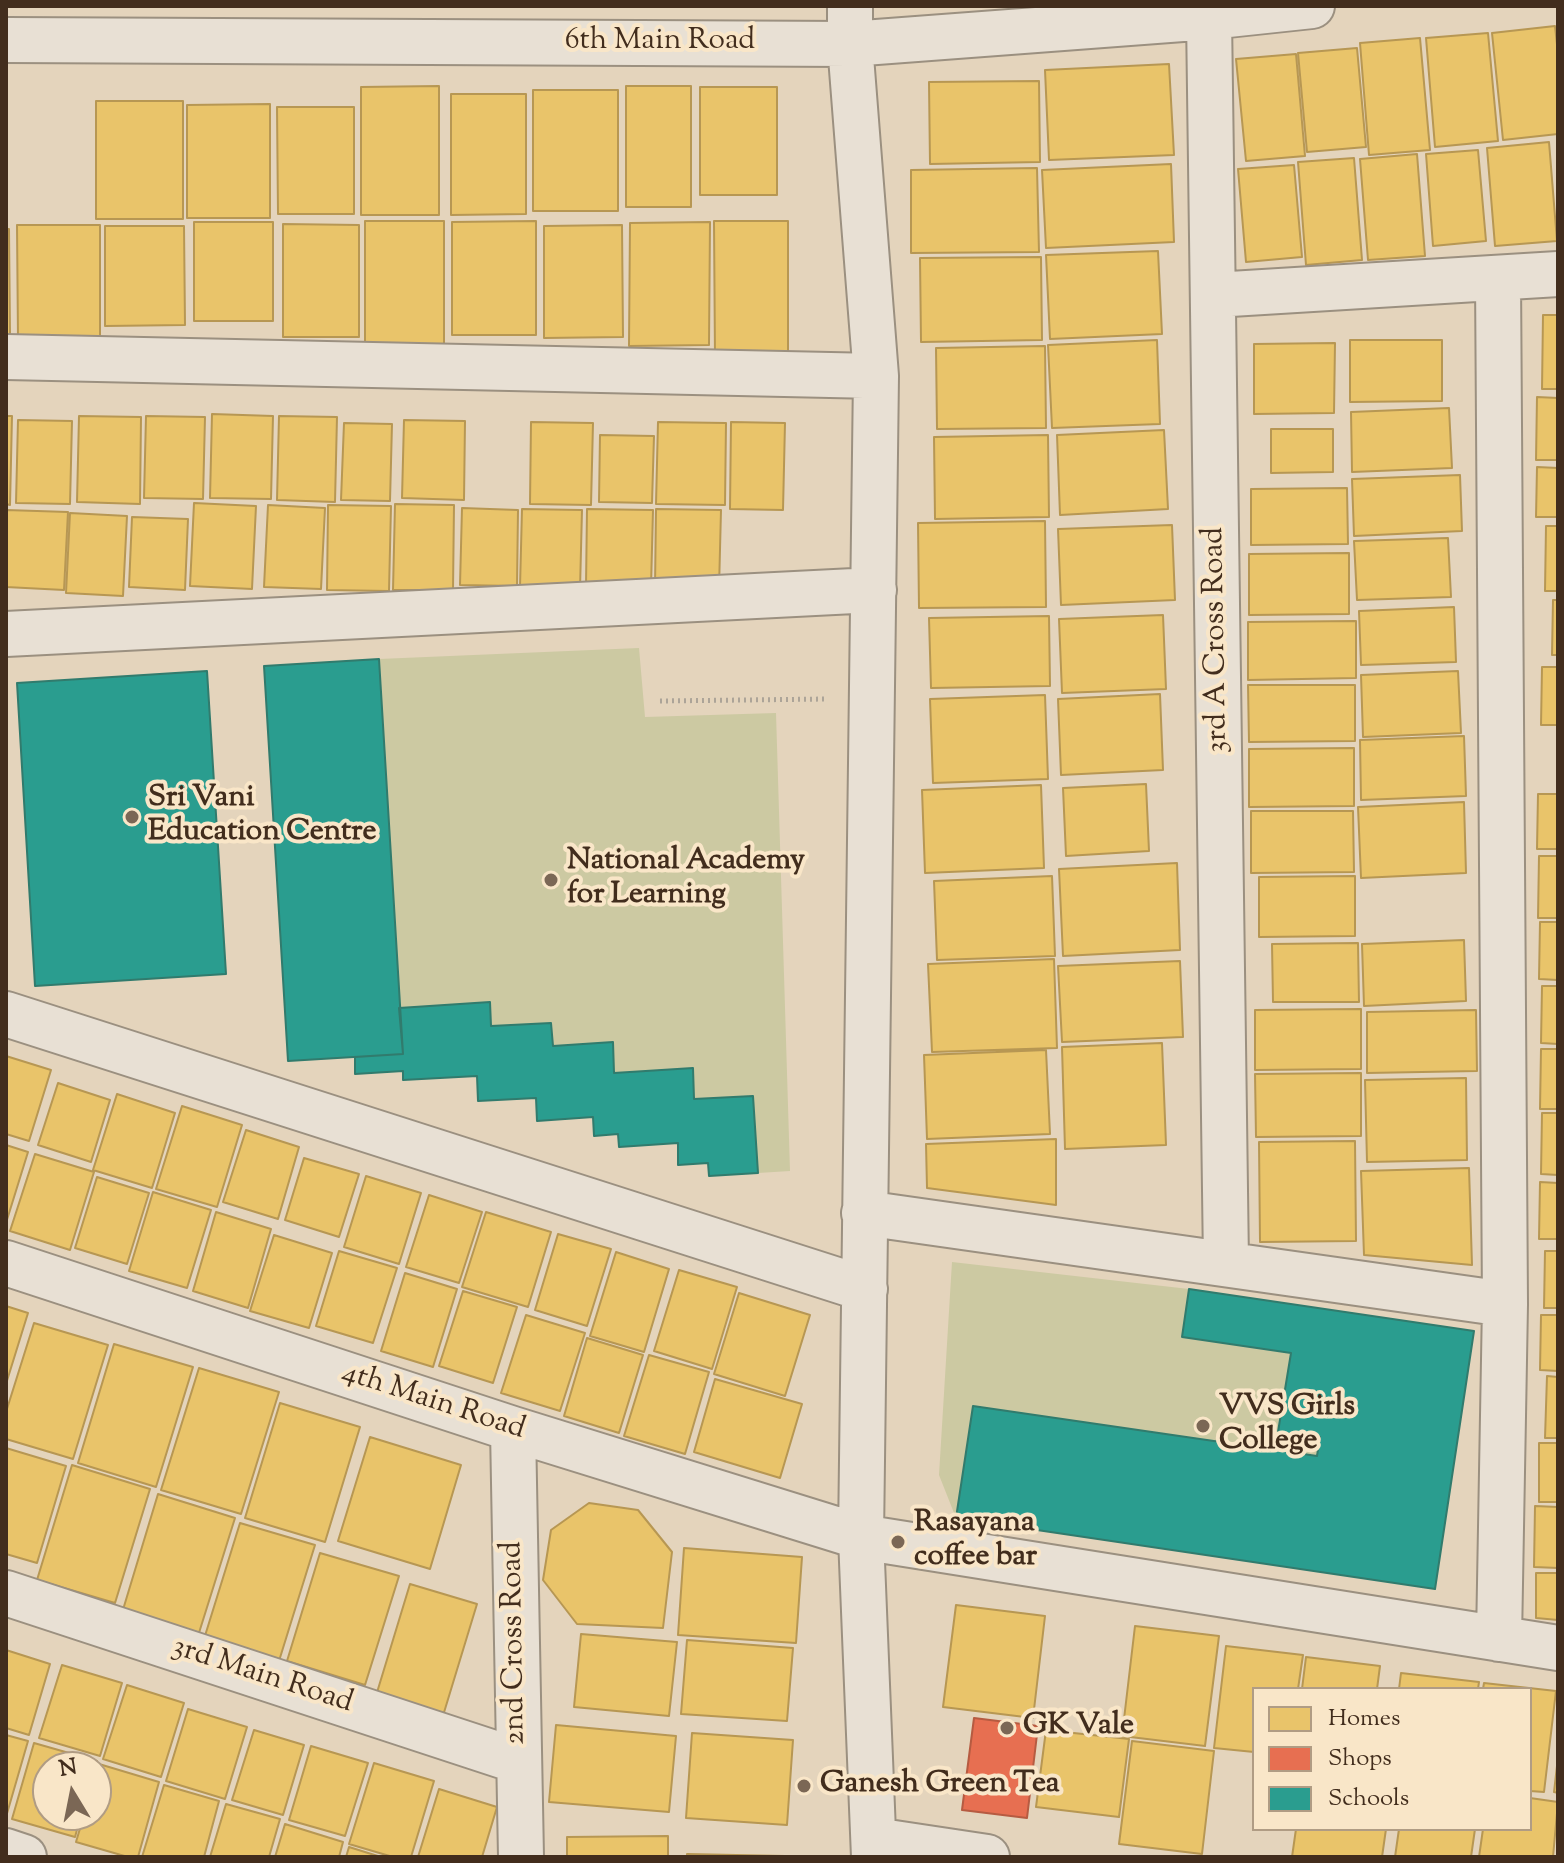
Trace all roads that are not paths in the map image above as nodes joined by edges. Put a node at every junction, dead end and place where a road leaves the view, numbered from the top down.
1 (1312, 6) edge
2 (1211, 11) edge
3 (850, 25) edge
4 (6, 40) edge
5 (1558, 274) edge
6 (1498, 278) junction
7 (1214, 295) junction
8 (6, 357) edge
9 (876, 376) junction
10 (874, 590) junction
11 (6, 634) edge
12 (6, 1014) edge
13 (864, 1213) junction
14 (6, 1263) edge
15 (1226, 1263) junction
16 (865, 1289) junction
17 (1505, 1304) junction
18 (513, 1429) junction
19 (861, 1537) junction
20 (6, 1593) edge
21 (1499, 1639) junction
22 (1558, 1648) edge
23 (518, 1761) junction
24 (874, 1848) edge
25 (6, 1851) edge
26 (24, 1857) edge
27 (521, 1857) edge
28 (987, 1857) edge

1 - 2 street, 6th Main Road
2 - 3 street, 6th Main Road
2 - 7 street, 3rd A Cross Road
3 - 4 street, 6th Main Road
3 - 9 street
5 - 6 street
6 - 7 street
6 - 17 street
7 - 15 street, 3rd A Cross Road
8 - 9 street
9 - 10 street
10 - 11 street
10 - 13 street
12 - 16 street
13 - 15 street
13 - 16 street
14 - 18 street, 4th Main Road
15 - 17 street
16 - 19 street
17 - 21 street
18 - 19 street, 4th Main Road
18 - 23 street, 2nd Cross Road
19 - 21 street, 4th Main Road
19 - 24 street
20 - 23 street, 3rd Main Road
21 - 22 street, 4th Main Road
23 - 27 street, 2nd Cross Road
24 - 28 street
25 - 26 street

